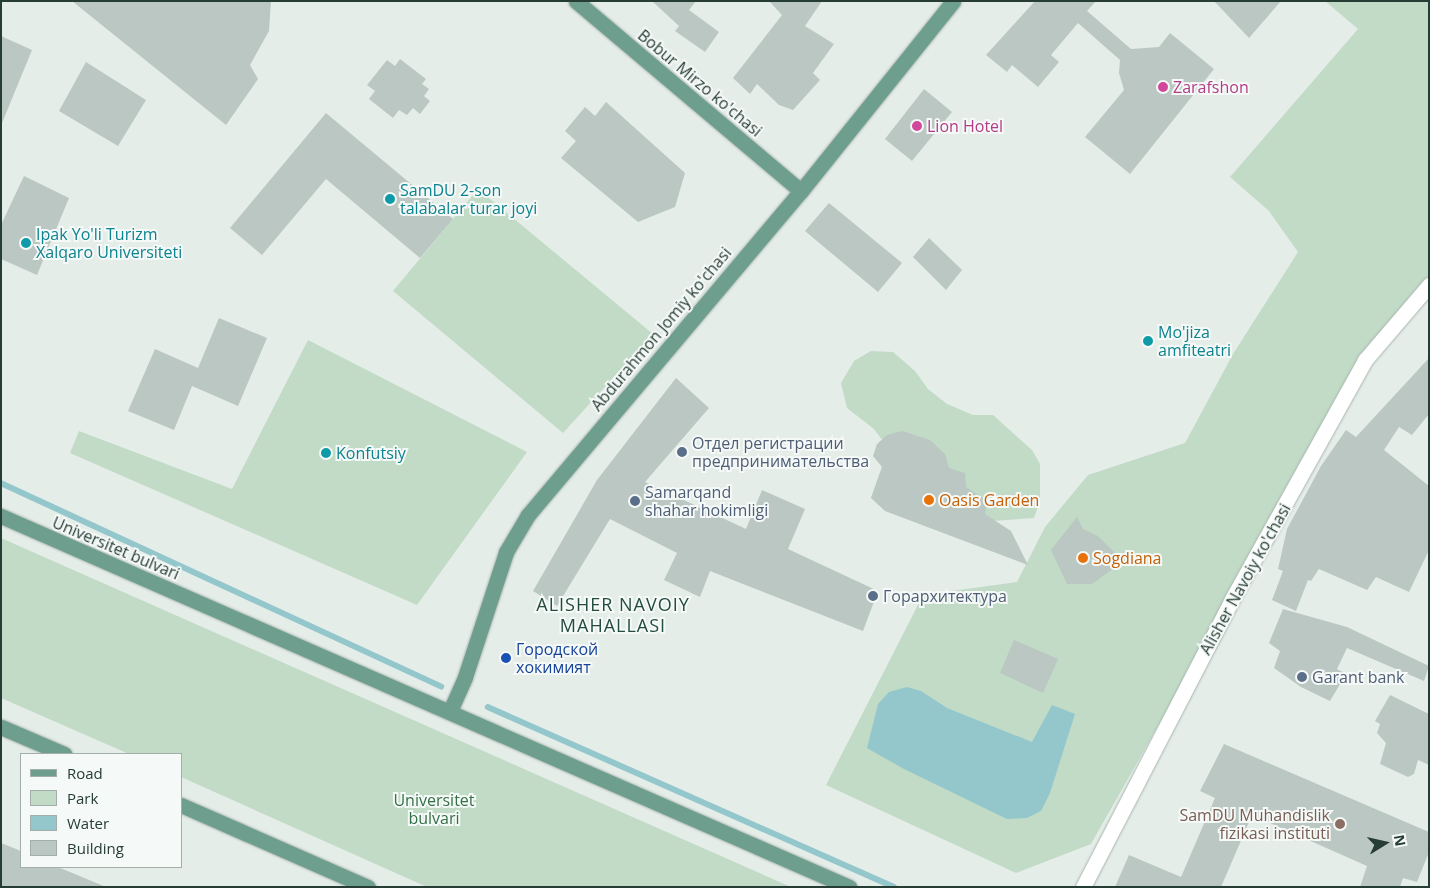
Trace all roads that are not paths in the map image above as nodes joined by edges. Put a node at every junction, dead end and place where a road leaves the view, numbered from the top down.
1 (576, 1) edge
2 (953, 1) edge
3 (801, 191) junction
4 (1429, 285) edge
5 (1, 516) edge
6 (450, 711) junction
7 (1, 727) edge
8 (62, 753) edge
9 (182, 805) edge
10 (368, 887) edge
11 (849, 887) edge
12 (1083, 887) edge

1 - 3 main road, Bobur Mirzo ko'chasi
2 - 3 main road, Abdurahmon Jomiy ko'chasi
3 - 6 main road, Abdurahmon Jomiy ko'chasi
4 - 12 street, Alisher Navoiy ko'chasi
5 - 6 main road, Universitet bulvari
6 - 11 main road, Universitet bulvari
7 - 8 main road
9 - 10 main road

